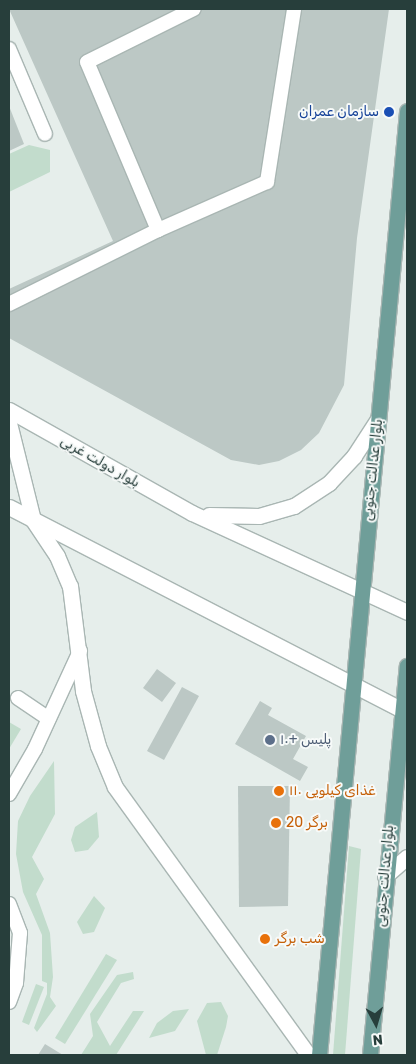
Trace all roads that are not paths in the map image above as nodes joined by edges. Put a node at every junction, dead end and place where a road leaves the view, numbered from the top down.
1 (194, 9) edge
2 (294, 9) edge
3 (9, 49) edge
4 (407, 111) edge
5 (45, 134) dead end
6 (158, 230) junction
7 (9, 304) edge
8 (9, 410) edge
9 (378, 420) junction
10 (9, 423) edge
11 (9, 507) edge
12 (192, 513) junction
13 (33, 520) junction
14 (361, 591) junction
15 (407, 612) edge
16 (80, 650) junction
17 (407, 666) edge
18 (353, 685) junction
19 (18, 698) dead end
20 (405, 711) edge
21 (49, 720) junction
22 (9, 794) edge
23 (407, 857) edge
24 (385, 876) junction
25 (9, 904) edge
26 (9, 1002) edge
27 (308, 1055) edge
28 (319, 1055) edge
29 (370, 1055) edge

1 - 6 lane
2 - 6 lane
3 - 5 lane
4 - 9 main road, بلوار عدالت جنوبی
6 - 7 lane
8 - 12 main road, بلوار دولت غربی
9 - 12 main road
9 - 14 main road, بلوار عدالت جنوبی
10 - 13 main road
11 - 13 main road
12 - 14 main road, بلوار دولت غربی
13 - 16 main road
13 - 18 main road
14 - 15 main road, بلوار دولت غربی
14 - 18 main road, بلوار عدالت جنوبی
16 - 21 lane
16 - 27 main road
17 - 20 main road, بلوار عدالت جنوبی
18 - 20 main road
18 - 28 main road, بلوار عدالت جنوبی
19 - 21 lane
20 - 24 main road, بلوار عدالت جنوبی
21 - 22 lane
23 - 24 main road
24 - 29 main road, بلوار عدالت جنوبی
25 - 26 lane

